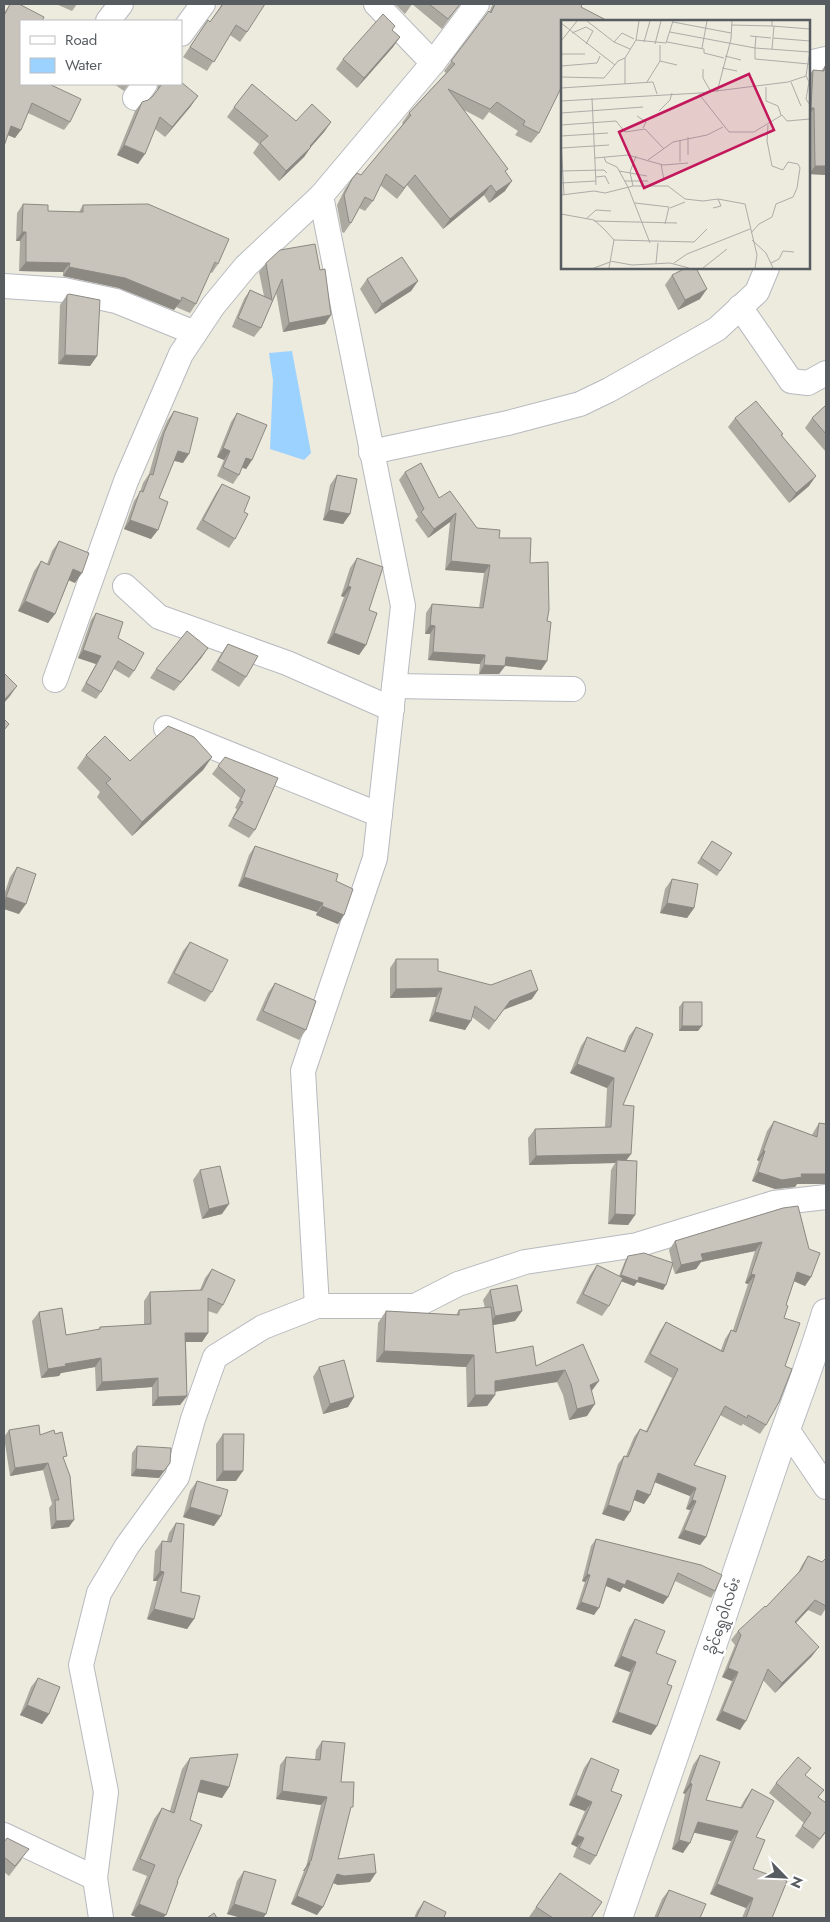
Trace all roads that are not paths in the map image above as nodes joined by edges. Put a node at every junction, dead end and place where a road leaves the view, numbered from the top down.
1 (121, 4) edge
2 (203, 4) edge
3 (376, 4) edge
4 (477, 4) edge
5 (109, 20) edge
6 (182, 33) edge
7 (826, 59) edge
8 (433, 63) junction
9 (810, 63) edge
10 (321, 196) junction
11 (767, 269) edge
12 (4, 286) edge
13 (740, 307) junction
14 (195, 333) junction
15 (826, 373) edge
16 (371, 452) junction
17 (125, 586) dead end
18 (55, 680) dead end
19 (573, 689) dead end
20 (393, 698) junction
21 (166, 728) edge
22 (380, 815) junction
23 (826, 1197) edge
24 (317, 1306) junction
25 (826, 1313) edge
26 (820, 1353) edge
27 (786, 1428) junction
28 (826, 1487) edge
29 (4, 1835) edge
30 (95, 1878) junction
31 (102, 1918) edge
32 (618, 1918) edge

1 - 5 street
2 - 6 street
3 - 8 street
4 - 8 street
7 - 9 street
8 - 10 street
10 - 14 street
10 - 16 street
11 - 13 street
12 - 14 street
13 - 15 street
13 - 16 street
14 - 18 street
16 - 20 street
17 - 20 street
19 - 20 street
20 - 22 street
21 - 22 street
22 - 24 street
23 - 24 street
24 - 30 street
25 - 26 street, ခိုင်ရွှေဝါလမ်း
26 - 27 street, ခိုင်ရွှေဝါလမ်း
27 - 28 street
27 - 32 street, ခိုင်ရွှေဝါလမ်း
29 - 30 street
30 - 31 street

